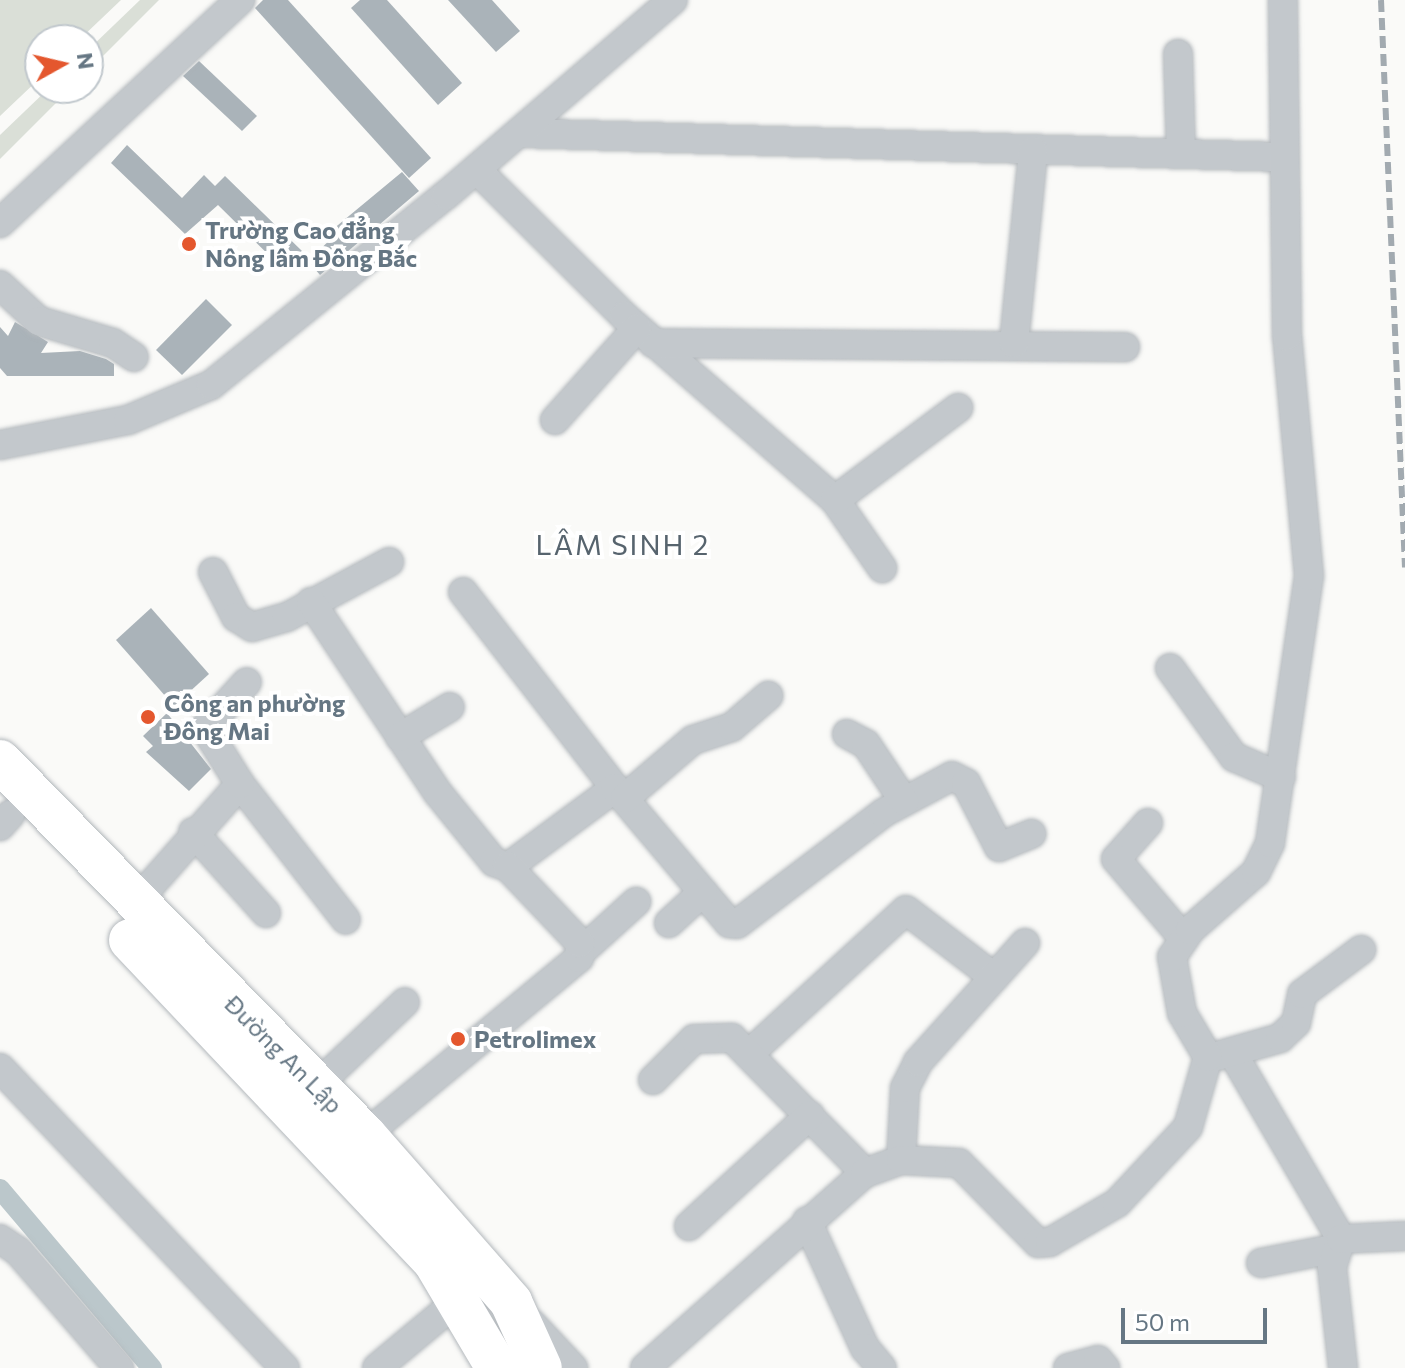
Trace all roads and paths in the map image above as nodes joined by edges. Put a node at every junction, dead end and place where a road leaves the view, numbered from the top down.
1 (240, 0) edge
2 (673, 0) edge
3 (1283, 0) edge
4 (1178, 54) dead end
5 (520, 133) junction
6 (1033, 151) junction
7 (1181, 154) junction
8 (1281, 157) junction
9 (477, 170) junction
10 (0, 223) edge
11 (0, 285) edge
12 (645, 336) junction
13 (1014, 343) junction
14 (1125, 347) dead end
15 (134, 357) dead end
16 (958, 408) dead end
17 (555, 420) dead end
18 (0, 445) edge
19 (835, 500) junction
20 (389, 562) dead end
21 (882, 568) dead end
22 (213, 572) dead end
23 (463, 592) dead end
24 (311, 602) junction
25 (1170, 668) dead end
26 (247, 682) dead end
27 (768, 696) dead end
28 (450, 707) dead end
29 (847, 734) dead end
30 (400, 737) junction
31 (0, 761) edge
32 (1281, 777) junction
33 (240, 784) junction
34 (620, 793) junction
35 (904, 801) junction
36 (3, 814) edge
37 (1148, 823) dead end
38 (193, 832) junction
39 (1032, 834) dead end
40 (508, 867) junction
41 (703, 892) junction
42 (636, 902) dead end
43 (134, 904) junction
44 (266, 913) dead end
45 (346, 920) dead end
46 (669, 923) dead end
47 (1184, 939) junction
48 (1025, 943) dead end
49 (583, 950) junction
50 (1361, 950) dead end
51 (994, 977) junction
52 (405, 1002) dead end
53 (751, 1052) junction
54 (1220, 1055) junction
55 (0, 1068) edge
56 (653, 1080) dead end
57 (316, 1086) junction
58 (810, 1115) junction
59 (365, 1135) junction
60 (901, 1160) junction
61 (865, 1173) junction
62 (807, 1221) junction
63 (689, 1226) dead end
64 (1405, 1236) edge
65 (0, 1239) edge
66 (1339, 1243) junction
67 (1261, 1263) dead end
68 (511, 1302) junction
69 (466, 1308) junction
70 (1073, 1366) edge
71 (119, 1368) edge
72 (285, 1368) edge
73 (377, 1368) edge
74 (497, 1368) edge
75 (541, 1368) edge
76 (573, 1368) edge
77 (645, 1368) edge
78 (882, 1368) edge
79 (1105, 1368) edge
80 (1343, 1368) edge

1 - 10 street
2 - 5 street
3 - 8 street
4 - 7 street
5 - 6 street
5 - 9 street
6 - 7 street
6 - 13 street
7 - 8 street
8 - 32 street
9 - 12 street
9 - 18 street
11 - 15 street
12 - 13 street
12 - 17 street
12 - 19 street
13 - 14 street
16 - 19 street
19 - 21 street
20 - 24 street
22 - 24 street
23 - 34 street
24 - 30 street
25 - 32 street
26 - 33 street
27 - 34 street
28 - 30 street
29 - 35 street
30 - 40 street
31 - 43 highway, Đường An Lập
32 - 47 street
33 - 38 street
33 - 45 street
34 - 40 street
34 - 41 street
35 - 39 street
35 - 41 street
36 - 69 highway, Đường An Lập
37 - 47 street
38 - 43 street
38 - 44 street
40 - 49 street
41 - 46 street
42 - 49 street
43 - 57 highway, Đường An Lập
47 - 54 street
48 - 51 street
49 - 59 street
50 - 54 street
51 - 53 street
51 - 60 street
52 - 57 street
53 - 56 street
53 - 58 street
54 - 60 street
54 - 66 street
55 - 72 street
57 - 59 highway, Đường An Lập
58 - 61 street
58 - 63 street
59 - 68 highway, Đường An Lập
60 - 61 street
61 - 62 street
62 - 77 street
62 - 78 street
64 - 66 street
65 - 71 street
66 - 67 street
66 - 80 street
68 - 69 highway
68 - 75 highway, Đường An Lập
68 - 76 street
69 - 73 street
69 - 74 highway, Đường An Lập
70 - 79 street

